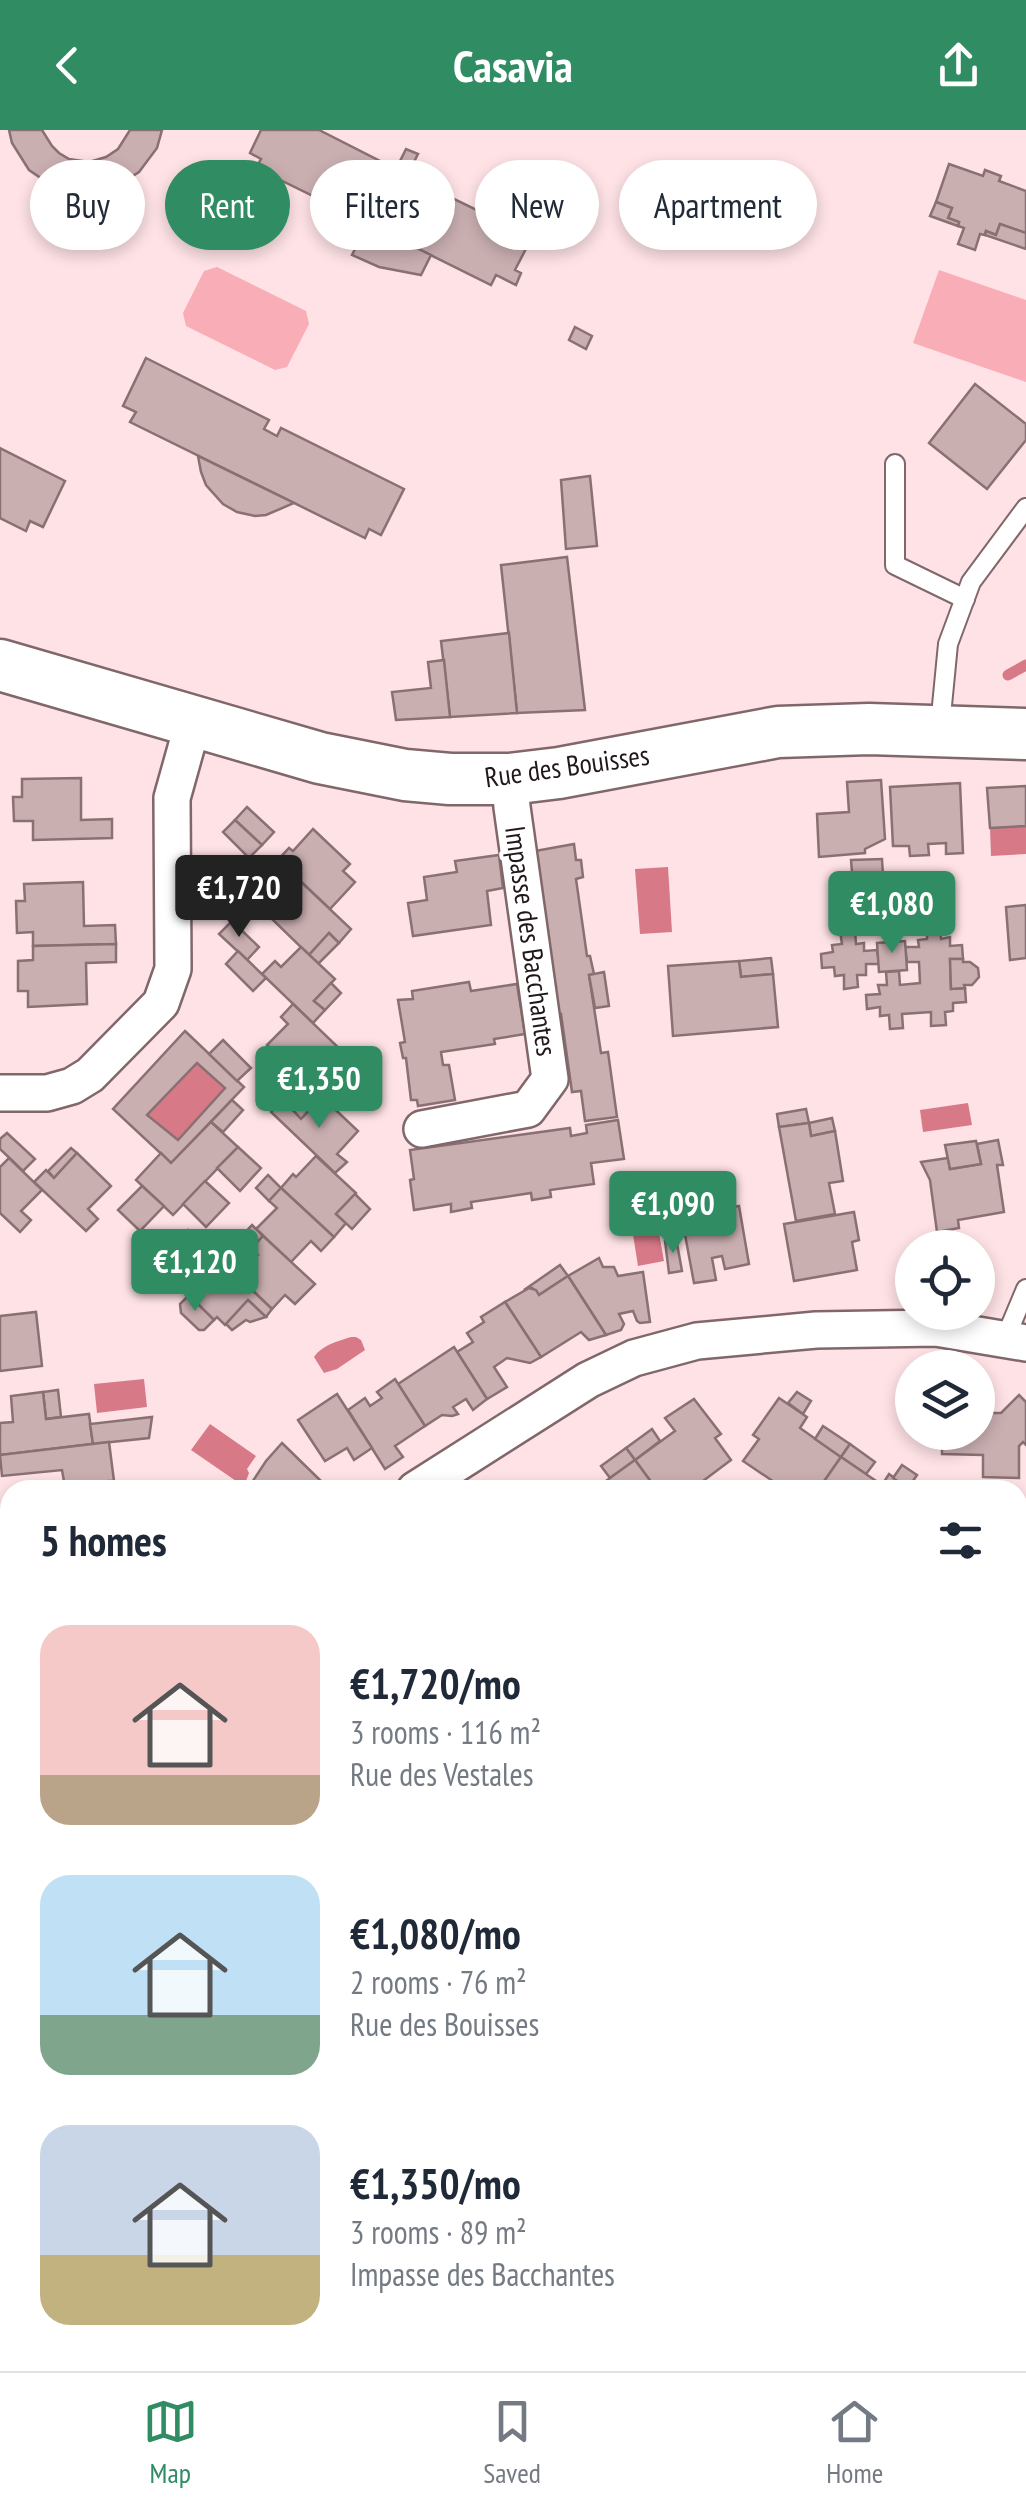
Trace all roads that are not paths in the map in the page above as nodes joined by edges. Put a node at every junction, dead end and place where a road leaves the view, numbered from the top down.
1 (895, 464) dead end
2 (1026, 508) edge
3 (965, 599) junction
4 (0, 665) edge
5 (193, 723) junction
6 (940, 731) junction
7 (1026, 734) edge
8 (510, 780) junction
9 (0, 1093) edge
10 (422, 1129) dead end
11 (1026, 1289) edge
12 (1016, 1341) edge
13 (431, 1480) edge

1 - 3 lane
2 - 3 lane
3 - 6 lane
4 - 5 street, Rue des Bouisses
5 - 8 street, Rue des Bouisses
5 - 9 street
6 - 7 street, Rue des Bouisses
6 - 8 street, Rue des Bouisses
8 - 10 street, Impasse des Bacchantes
11 - 12 lane
12 - 13 street

